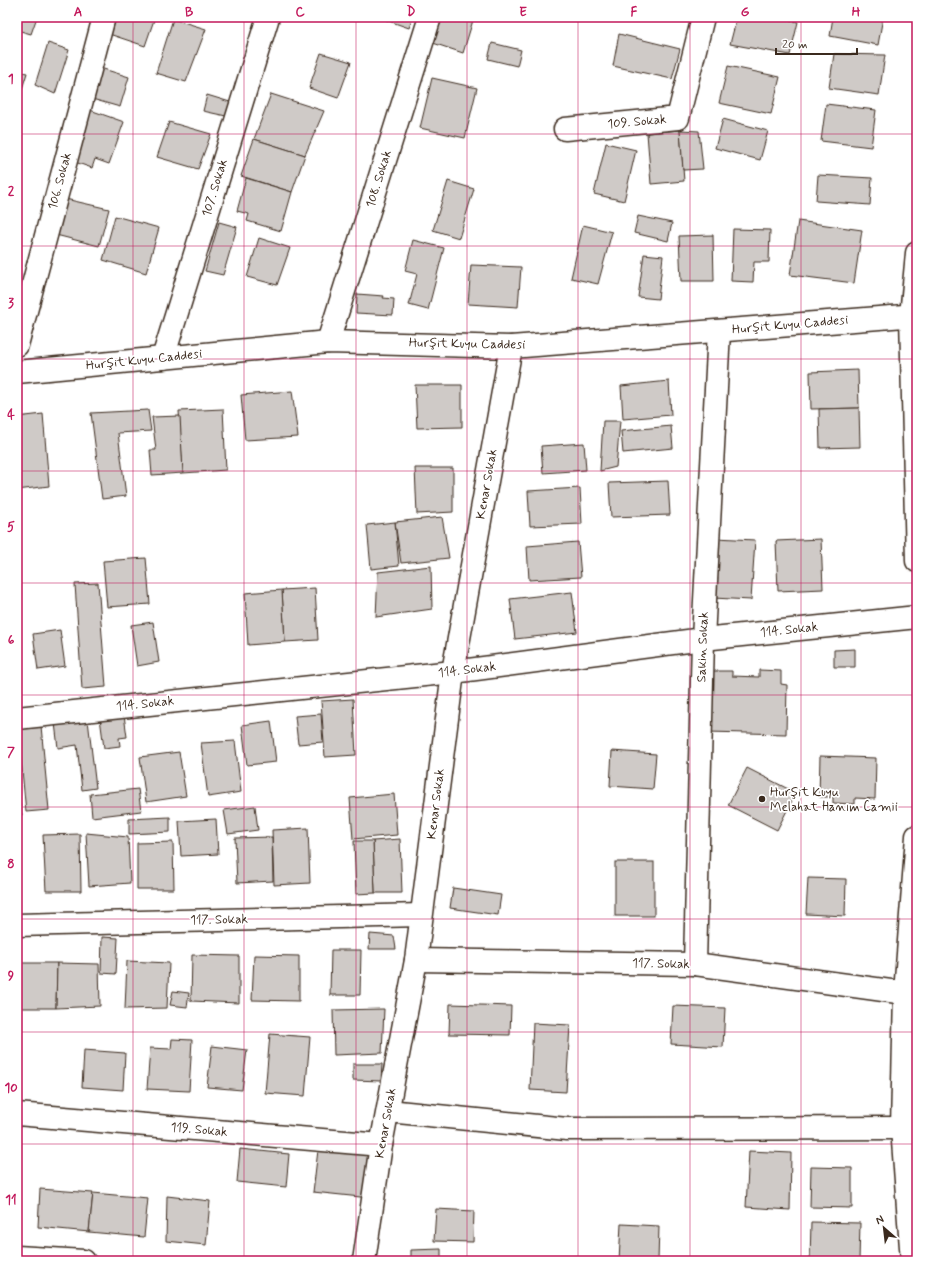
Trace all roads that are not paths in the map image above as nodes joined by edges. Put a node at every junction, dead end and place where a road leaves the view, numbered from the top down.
1 (104, 17) edge
2 (268, 17) edge
3 (430, 17) edge
4 (703, 17) edge
5 (564, 129) dead end
6 (917, 253) edge
7 (914, 316) edge
8 (719, 331) junction
9 (328, 342) junction
10 (17, 345) edge
11 (511, 347) junction
12 (163, 358) junction
13 (17, 372) edge
14 (917, 561) edge
15 (917, 617) edge
16 (703, 639) junction
17 (453, 672) junction
18 (17, 718) edge
19 (917, 836) edge
20 (421, 915) junction
21 (17, 925) edge
22 (416, 960) junction
23 (695, 964) junction
24 (905, 993) junction
25 (388, 1111) junction
26 (17, 1114) edge
27 (902, 1128) junction
28 (381, 1145) junction
29 (17, 1257) edge
30 (84, 1261) edge
31 (364, 1261) edge
32 (912, 1261) edge

1 - 10 street, 106. Sokak
2 - 12 street, 107. Sokak
3 - 9 street, 108. Sokak
4 - 5 street, 109. Sokak
6 - 7 street
7 - 8 street, Hurşit Kuyu Caddesi
7 - 14 street
8 - 11 street, Hurşit Kuyu Caddesi
8 - 16 street, Sakin Sokak
9 - 11 street, Hurşit Kuyu Caddesi
9 - 12 street, Hurşit Kuyu Caddesi
11 - 17 street, Kenar Sokak
12 - 13 street, Hurşit Kuyu Caddesi
15 - 16 street, 114. Sokak
16 - 17 street, 114. Sokak
16 - 23 street, Sakin Sokak
17 - 18 street, 114. Sokak
17 - 20 street, Kenar Sokak
19 - 24 street
20 - 21 street, 117. Sokak
20 - 22 street, Kenar Sokak
22 - 23 street, 117. Sokak
22 - 25 street, Kenar Sokak
23 - 24 street, 117. Sokak
24 - 27 street
25 - 27 street
25 - 28 street, Kenar Sokak
26 - 28 street, 119. Sokak
27 - 32 street
28 - 31 street, Kenar Sokak
29 - 30 street

